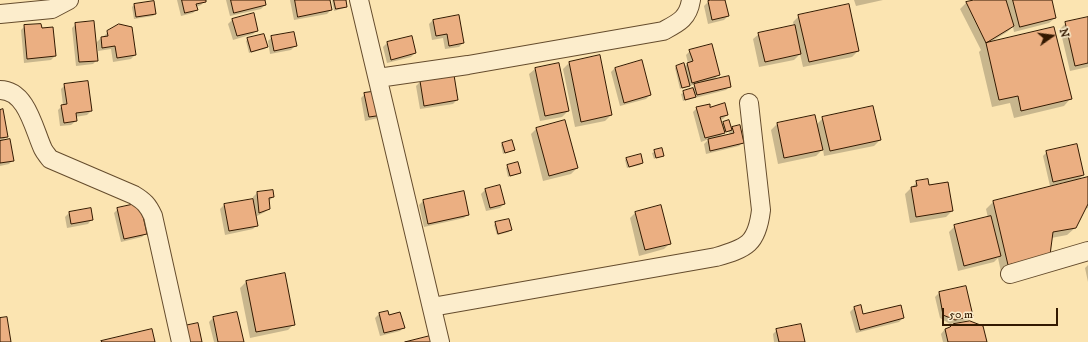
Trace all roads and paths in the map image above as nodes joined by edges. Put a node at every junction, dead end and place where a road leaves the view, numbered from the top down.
1 (69, 0) edge
2 (359, 0) edge
3 (691, 0) edge
4 (0, 14) edge
5 (378, 78) junction
6 (0, 90) edge
7 (748, 103) dead end
8 (1088, 251) edge
9 (1010, 274) dead end
10 (432, 307) junction
11 (181, 342) edge
12 (440, 342) edge

1 - 4 street
2 - 5 street
3 - 5 street
5 - 10 street
6 - 11 street
7 - 10 street
8 - 9 street
10 - 12 street

